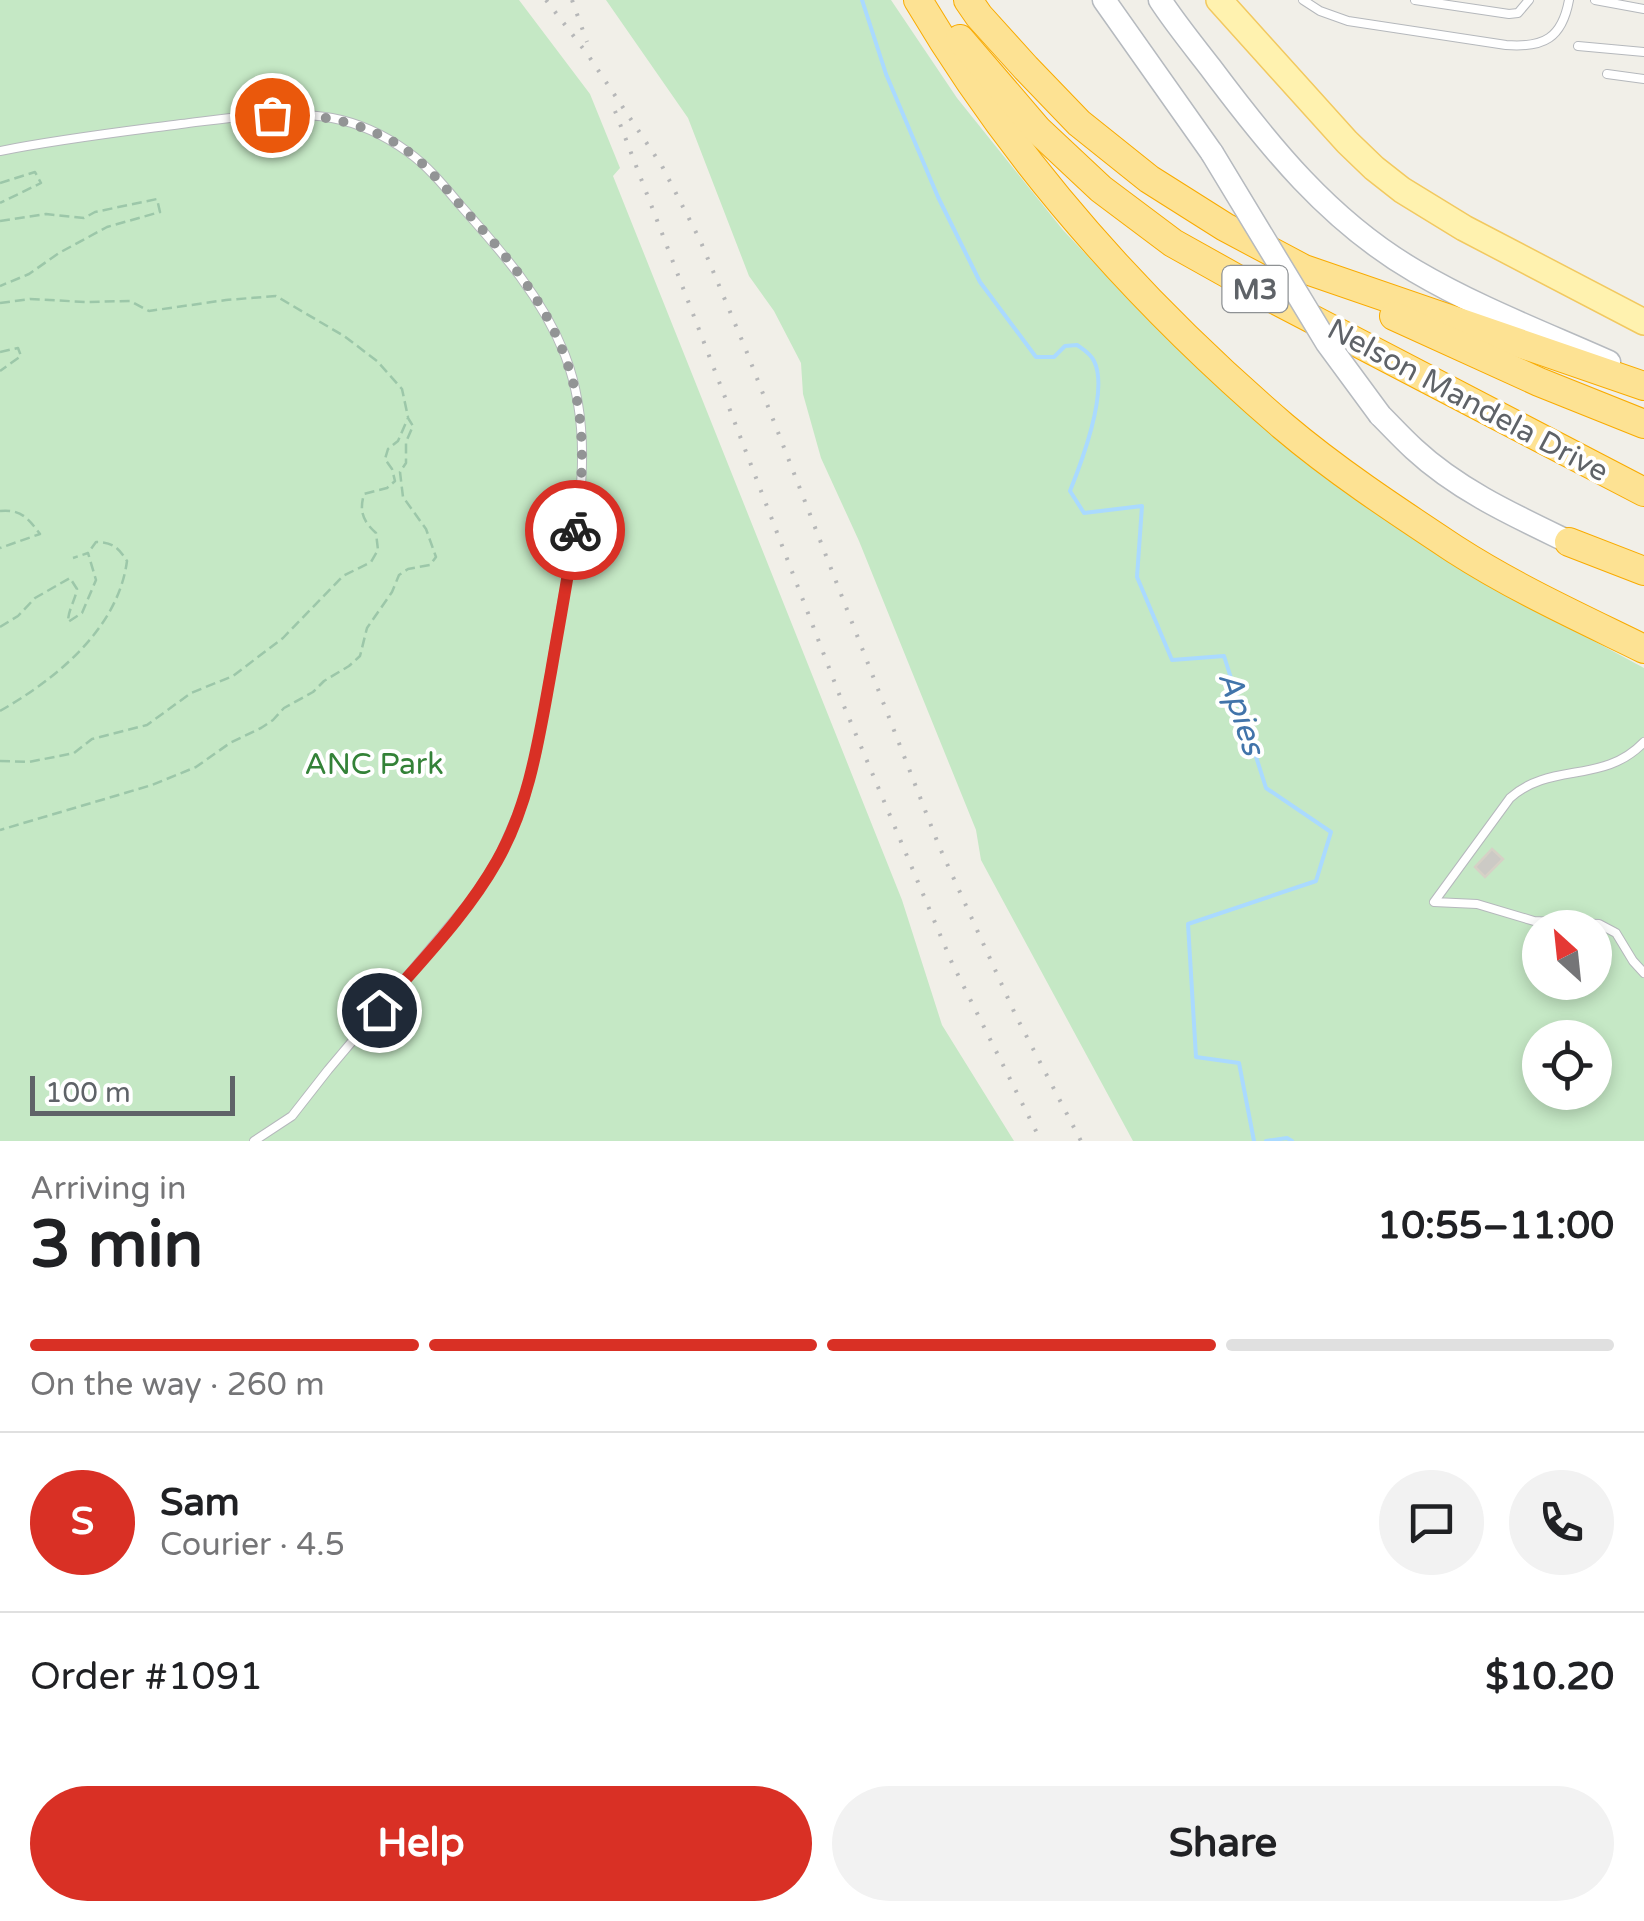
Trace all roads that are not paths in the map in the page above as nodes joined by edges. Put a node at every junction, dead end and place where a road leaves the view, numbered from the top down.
1 (918, 0) edge
2 (930, 0) edge
3 (968, 0) edge
4 (1104, 0) edge
5 (1160, 0) edge
6 (1219, 0) edge
7 (1303, 0) edge
8 (1415, 0) edge
9 (1529, 0) edge
10 (1569, 0) edge
11 (1595, 0) edge
12 (1644, 9) edge
13 (1578, 46) dead end
14 (1644, 52) edge
15 (1607, 74) dead end
16 (1644, 80) edge
17 (0, 151) edge
18 (1304, 268) junction
19 (1644, 322) edge
20 (1644, 378) edge
21 (1644, 386) edge
22 (1644, 424) edge
23 (1644, 492) edge
24 (1569, 542) junction
25 (1644, 571) edge
26 (1644, 586) edge
27 (1644, 649) edge
28 (1644, 742) edge
29 (1644, 973) edge
30 (254, 1141) edge

1 - 27 highway
2 - 23 highway, Nelson Mandela Drive / M3
3 - 18 highway, Nelson Mandela Drive / M3
4 - 24 main road, bridge
5 - 20 main road
6 - 19 main road
7 - 10 lane
8 - 9 lane
11 - 12 lane
13 - 14 lane
15 - 16 lane
17 - 30 lane
18 - 21 highway, Nelson Mandela Drive / M3
18 - 22 highway
24 - 25 highway
24 - 26 main road
28 - 29 lane

